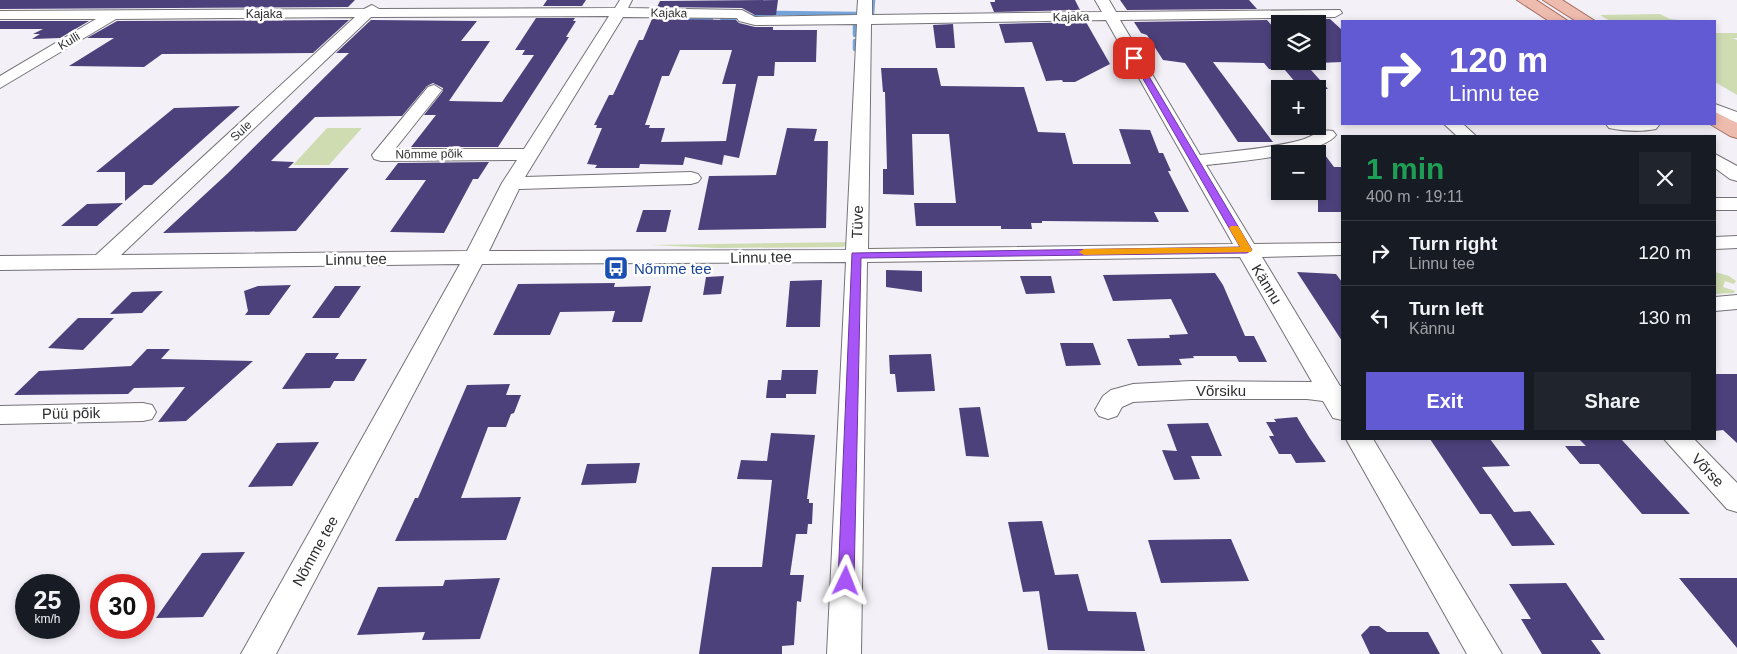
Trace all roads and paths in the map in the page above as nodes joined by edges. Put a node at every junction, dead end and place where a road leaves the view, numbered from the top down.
1 (137, 0) edge
2 (381, 0) edge
3 (865, 0) edge
4 (1102, 0) edge
5 (1321, 0) edge
6 (1526, 0) edge
7 (1551, 0) edge
8 (623, 6) edge
9 (114, 14) junction
10 (366, 14) junction
11 (0, 15) edge
12 (1111, 17) junction
13 (1339, 17) edge
14 (863, 20) junction
15 (1558, 20) edge
16 (1585, 20) edge
17 (715, 21) dead end
18 (755, 21) junction
19 (0, 83) edge
20 (434, 90) dead end
21 (1716, 99) edge
22 (1716, 109) edge
23 (1737, 111) edge
24 (1737, 118) edge
25 (1716, 119) edge
26 (1454, 125) edge
27 (1651, 125) edge
28 (1737, 132) edge
29 (1327, 135) dead end
30 (1466, 135) edge
31 (1664, 135) edge
32 (532, 154) junction
33 (1195, 161) junction
34 (1716, 161) edge
35 (1737, 175) edge
36 (691, 178) dead end
37 (512, 183) junction
38 (1716, 204) edge
39 (1737, 204) edge
40 (1716, 242) edge
41 (1737, 242) edge
42 (1341, 249) edge
43 (1247, 250) junction
44 (856, 255) junction
45 (475, 257) junction
46 (102, 262) junction
47 (0, 263) edge
48 (1737, 302) edge
49 (1716, 304) edge
50 (1340, 401) edge
51 (1108, 410) dead end
52 (143, 412) dead end
53 (0, 415) edge
54 (1360, 440) edge
55 (1679, 440) edge
56 (1737, 501) edge
57 (258, 654) edge
58 (844, 654) edge
59 (1485, 654) edge

1 - 9 street, Kulli
2 - 10 street, Sule
3 - 14 street, Tüve
4 - 12 street, Kännu
5 - 13 street
6 - 15 main road
7 - 16 main road
8 - 10 street, Kajaka
8 - 18 street, Kajaka
8 - 32 street, Nõmme tee
9 - 10 street, Kajaka
9 - 11 street, Kajaka
9 - 19 street, Kulli
10 - 46 street, Sule
12 - 13 street, Kajaka
12 - 14 street, Kajaka
12 - 33 street, Kännu
14 - 18 street, Kajaka
14 - 44 street, Tüve
17 - 18 street
20 - 32 street, Nõmme põik
21 - 23 main road
22 - 24 street
25 - 28 main road
26 - 30 street
27 - 31 street
29 - 33 street
32 - 37 street, Nõmme tee
33 - 43 street, Kännu
34 - 35 street
36 - 37 street
37 - 45 street, Nõmme tee
38 - 39 street
40 - 41 street
42 - 43 street, Linnu tee
43 - 44 street, Linnu tee
43 - 50 street, Kännu
44 - 45 street, Linnu tee
44 - 58 street, Tüve
45 - 46 street, Linnu tee
45 - 57 street, Nõmme tee
46 - 47 street, Linnu tee
48 - 49 street
50 - 51 street, Võrsiku
52 - 53 street, Püü põik
54 - 59 street
55 - 56 street, Võrse

